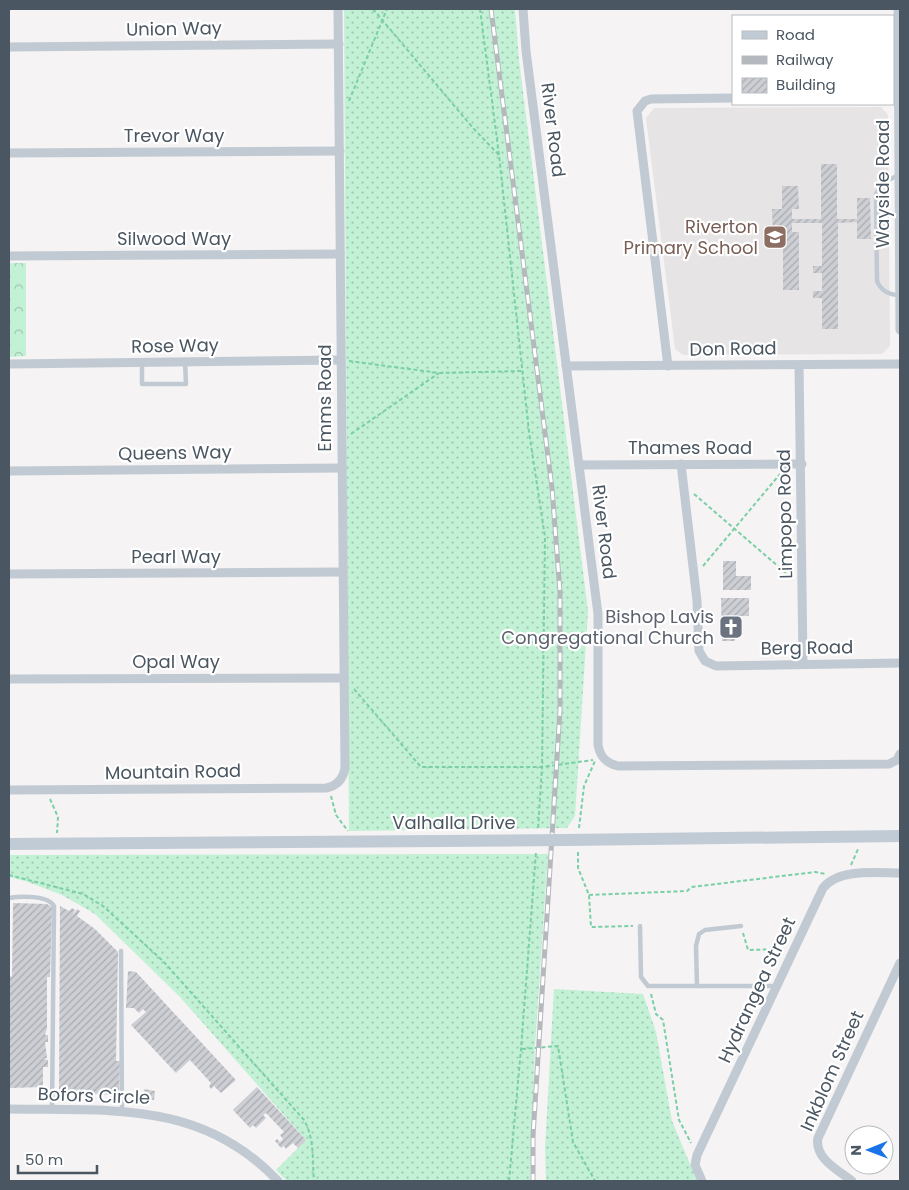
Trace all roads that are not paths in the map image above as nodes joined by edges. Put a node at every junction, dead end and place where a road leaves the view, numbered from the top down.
1 (338, 9) edge
2 (523, 9) edge
3 (898, 9) edge
4 (339, 44) junction
5 (9, 47) edge
6 (896, 97) edge
7 (732, 98) edge
8 (340, 151) junction
9 (9, 153) edge
10 (900, 170) edge
11 (340, 254) junction
12 (9, 256) edge
13 (900, 295) edge
14 (900, 330) edge
15 (341, 360) junction
16 (142, 362) junction
17 (185, 362) junction
18 (9, 364) edge
19 (900, 364) edge
20 (799, 365) junction
21 (566, 366) junction
22 (668, 366) junction
23 (681, 464) junction
24 (802, 464) junction
25 (579, 465) junction
26 (342, 468) junction
27 (9, 471) edge
28 (343, 572) junction
29 (9, 574) edge
30 (803, 664) junction
31 (900, 664) edge
32 (344, 678) junction
33 (9, 679) edge
34 (900, 754) edge
35 (334, 785) joint
36 (9, 790) edge
37 (900, 836) edge
38 (9, 844) edge
39 (900, 873) edge
40 (9, 898) edge
41 (640, 926) road end
42 (741, 926) road end
43 (121, 951) dead end
44 (900, 963) edge
45 (697, 986) junction
46 (778, 986) junction
47 (9, 1109) edge
48 (52, 1110) junction
49 (122, 1111) junction
50 (278, 1181) edge
51 (702, 1181) edge
52 (852, 1181) edge

1 - 4 street, Emms Road
2 - 21 street, River Road
3 - 6 street, Wayside Road
4 - 5 street, Union Way
4 - 8 street, Emms Road
6 - 10 street, Wayside Road
7 - 22 street
8 - 9 street, Trevor Way
8 - 11 street, Emms Road
10 - 13 street, Wayside Road
10 - 13 lane
11 - 12 street, Silwood Way
11 - 15 street, Emms Road
13 - 14 street, Wayside Road
15 - 17 street, Rose Way
15 - 26 street, Emms Road
16 - 17 street, Rose Way
16 - 17 lane
16 - 18 street, Rose Way
19 - 20 street, Don Road
20 - 22 street, Don Road
20 - 24 street, Limpopo Road
21 - 22 street, Don Road
21 - 25 street, River Road
23 - 24 street, Thames Road
23 - 25 street, Thames Road
23 - 30 street, Berg Road
24 - 30 street, Limpopo Road
25 - 34 street, River Road
26 - 27 street, Queens Way
26 - 28 street, Emms Road
28 - 29 street, Pearl Way
28 - 32 street, Emms Road
30 - 31 street, Berg Road
32 - 33 street, Opal Way
32 - 35 street, Emms Road
35 - 36 street, Mountain Road
37 - 38 main road, Valhalla Drive, bridge
39 - 46 street, Hydrangea Street
40 - 48 lane
41 - 45 lane
42 - 45 lane
43 - 49 lane
44 - 52 street, Inkblom Street
45 - 46 lane
46 - 51 street, Hydrangea Street
47 - 48 street, Bofors Circle
48 - 49 street, Bofors Circle
49 - 50 street, Bofors Circle

